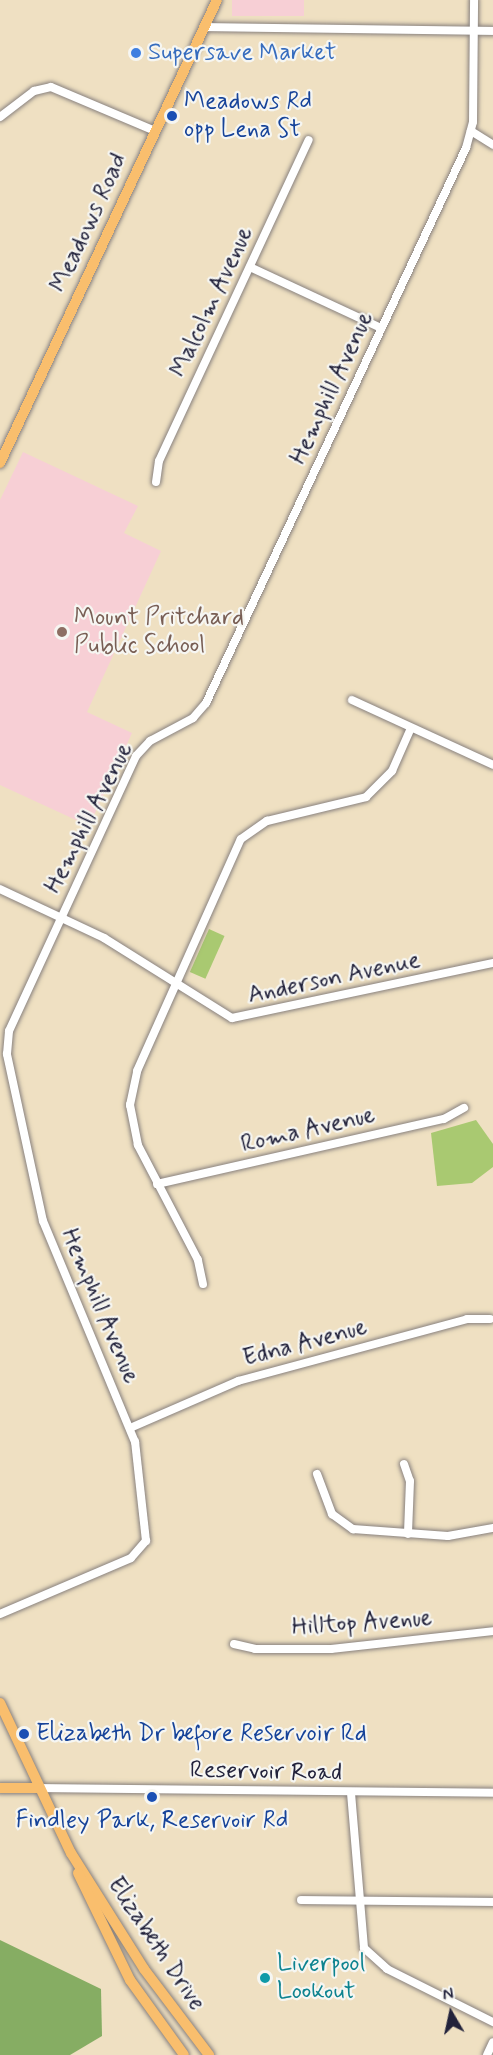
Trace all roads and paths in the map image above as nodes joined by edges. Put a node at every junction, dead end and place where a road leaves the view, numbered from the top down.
1 (217, 0) edge
2 (474, 0) edge
3 (204, 27) junction
4 (474, 30) junction
5 (493, 31) edge
6 (0, 117) edge
7 (155, 131) junction
8 (471, 132) junction
9 (309, 140) dead end
10 (493, 145) edge
11 (250, 267) junction
12 (381, 328) junction
13 (0, 463) edge
14 (156, 482) dead end
15 (352, 700) dead end
16 (411, 728) junction
17 (493, 765) edge
18 (0, 889) edge
19 (61, 918) junction
20 (493, 963) edge
21 (176, 982) junction
22 (464, 1108) dead end
23 (158, 1184) junction
24 (203, 1284) dead end
25 (492, 1319) edge
26 (130, 1428) junction
27 (404, 1464) dead end
28 (317, 1474) dead end
29 (493, 1528) edge
30 (408, 1534) junction
31 (0, 1614) edge
32 (493, 1631) edge
33 (234, 1644) dead end
34 (0, 1702) edge
35 (0, 1788) edge
36 (38, 1788) junction
37 (351, 1793) junction
38 (493, 1794) edge
39 (71, 1853) junction
40 (301, 1900) dead end
41 (358, 1901) junction
42 (493, 1902) edge
43 (493, 2022) edge
44 (493, 2042) edge
45 (184, 2055) edge
46 (209, 2055) edge
47 (487, 2055) edge

1 - 3 main road, Meadows Road
2 - 4 street, Hemphill Avenue
3 - 4 street
3 - 7 main road, Meadows Road
4 - 5 street
4 - 8 street, Hemphill Avenue
6 - 7 street
7 - 13 main road, Meadows Road
8 - 10 street
8 - 12 street, Hemphill Avenue
9 - 11 street, Malcolm Avenue
11 - 12 street
11 - 14 street, Malcolm Avenue
12 - 19 street, Hemphill Avenue
15 - 16 street
16 - 17 street
16 - 21 street
18 - 19 street, Anderson Avenue
19 - 21 street, Anderson Avenue
19 - 26 street, Hemphill Avenue
20 - 21 street, Anderson Avenue
21 - 23 street
22 - 23 street, Roma Avenue
23 - 24 street
25 - 26 street, Edna Avenue
26 - 31 street, Hemphill Avenue
27 - 30 street
28 - 30 street
29 - 30 street
32 - 33 street, Hilltop Avenue
34 - 36 main road, Elizabeth Drive
35 - 36 main road
36 - 37 street, Reservoir Road
36 - 39 main road, Elizabeth Drive
37 - 38 street, Reservoir Road
37 - 41 street
39 - 45 main road, Elizabeth Drive
39 - 46 main road, Elizabeth Drive
40 - 41 street
41 - 42 street
41 - 43 street
44 - 47 street

